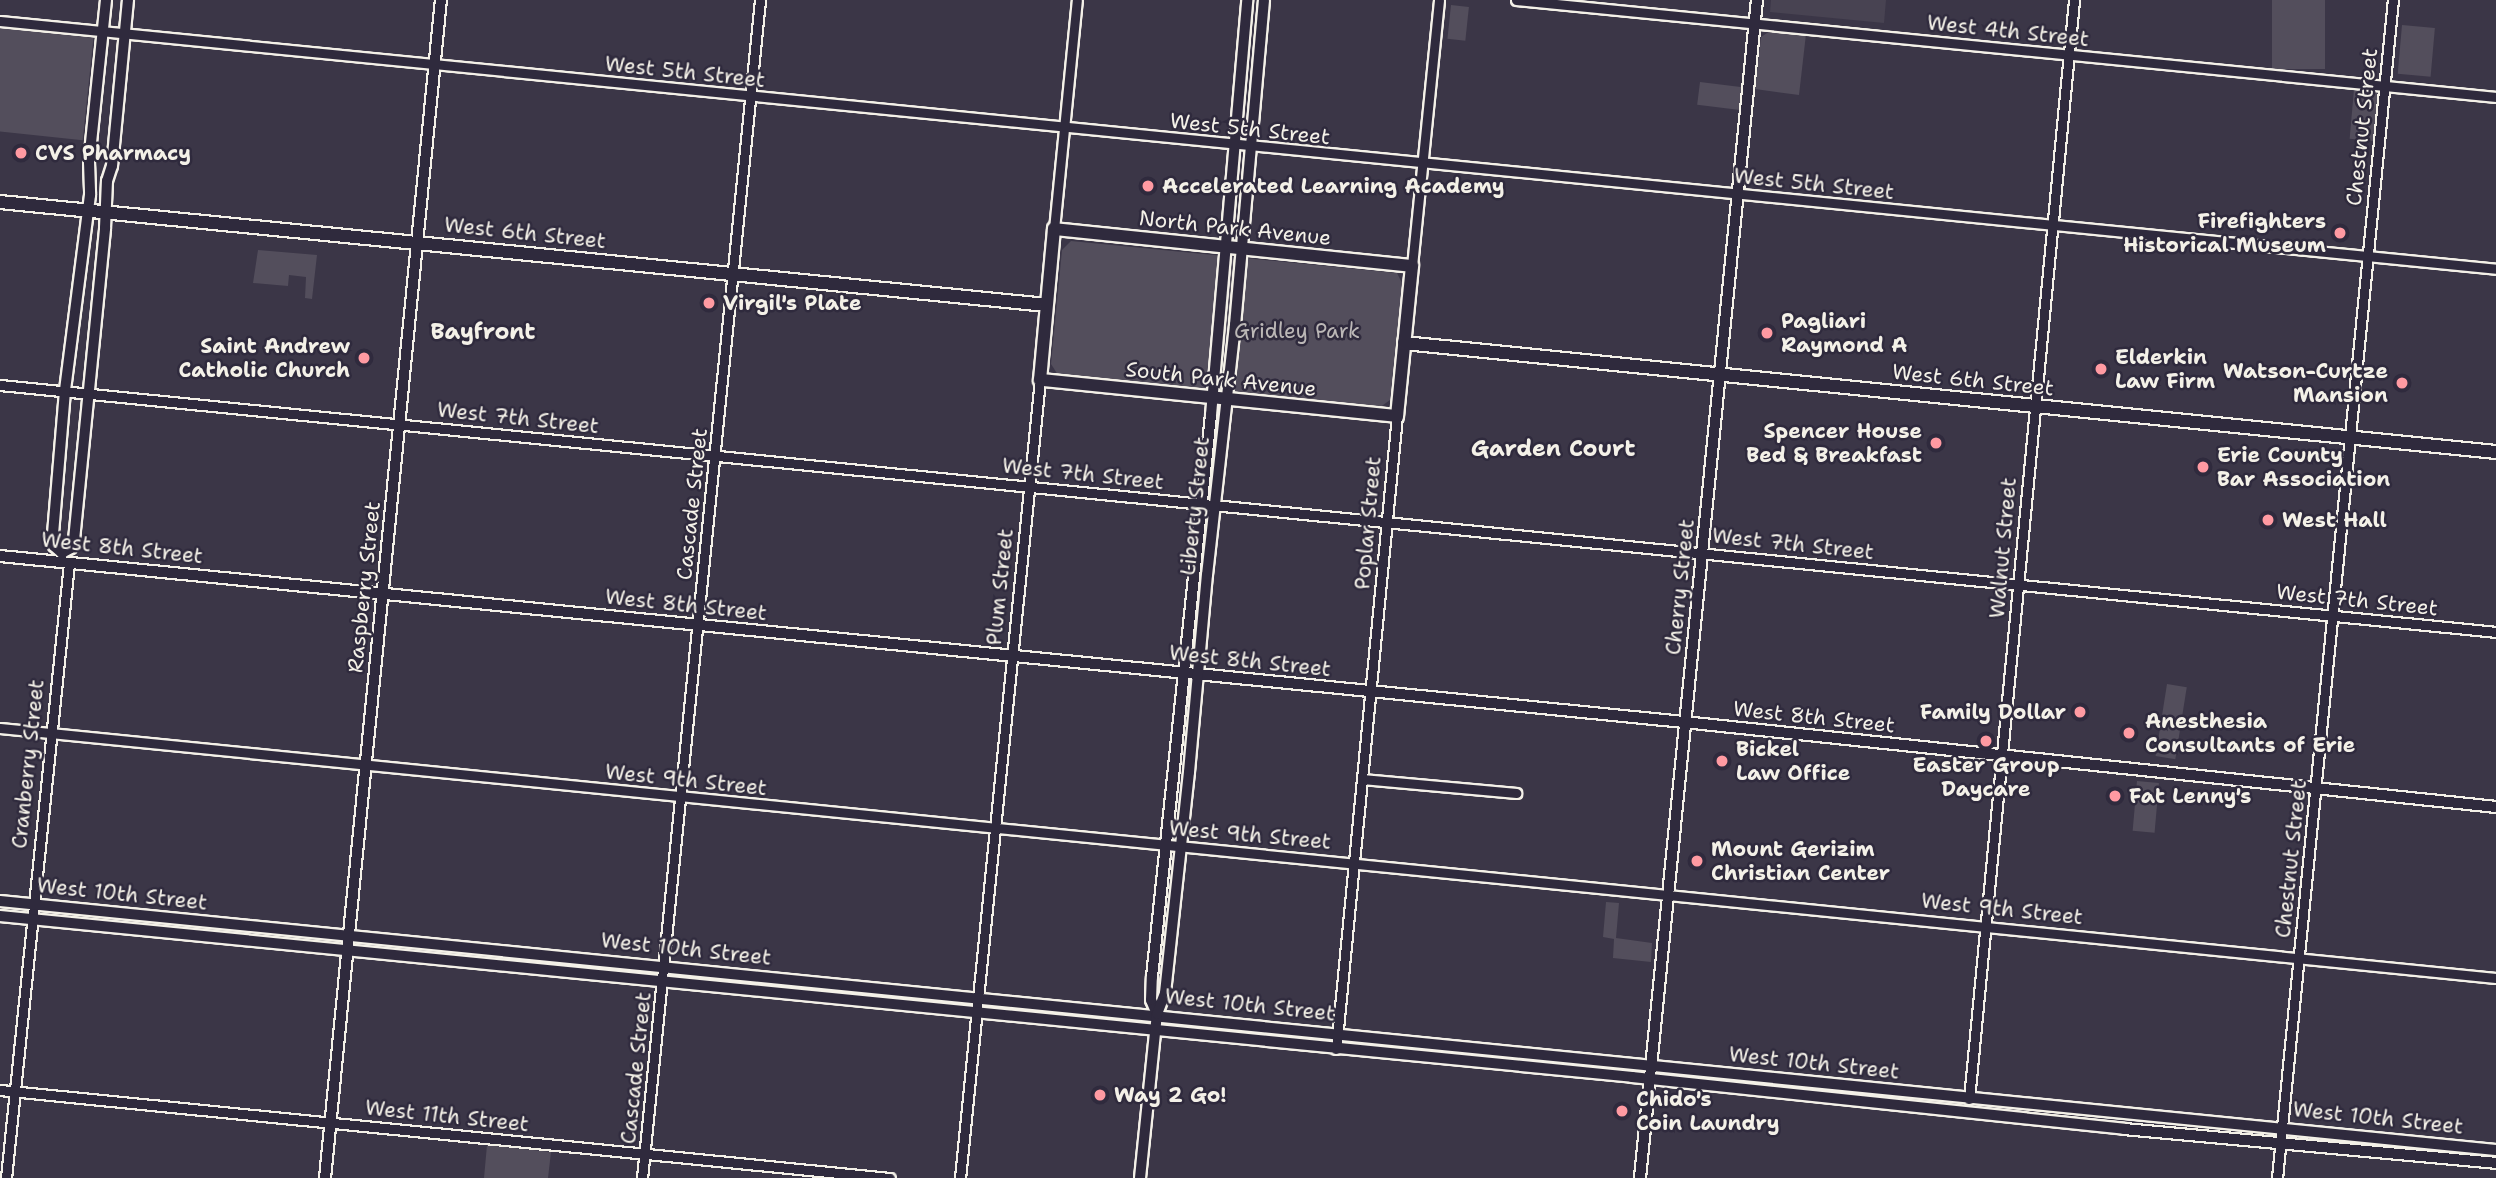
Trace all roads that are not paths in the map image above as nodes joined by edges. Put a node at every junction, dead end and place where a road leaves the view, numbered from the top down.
1 (106, 0) edge
2 (128, 0) edge
3 (441, 0) edge
4 (760, 0) edge
5 (1077, 0) edge
6 (1247, 0) edge
7 (1264, 0) edge
8 (1439, 0) edge
9 (1516, 0) edge
10 (1757, 0) edge
11 (2074, 0) edge
12 (2393, 0) edge
13 (0, 21) edge
14 (1755, 23) junction
15 (102, 31) junction
16 (125, 33) junction
17 (2068, 55) junction
18 (434, 65) junction
19 (2384, 86) junction
20 (750, 96) junction
21 (2496, 97) edge
22 (1065, 126) junction
23 (1234, 146) junction
24 (1250, 147) junction
25 (1423, 163) junction
26 (1738, 194) junction
27 (0, 202) edge
28 (87, 210) junction
29 (105, 211) junction
30 (2053, 225) junction
31 (1054, 229) junction
32 (418, 242) junction
33 (1226, 247) junction
34 (1241, 249) junction
35 (2367, 257) junction
36 (1412, 266) junction
37 (2496, 270) edge
38 (732, 274) junction
39 (1046, 306) junction
40 (1404, 343) junction
41 (1719, 374) junction
42 (1040, 380) junction
43 (0, 385) edge
44 (65, 391) junction
45 (88, 394) junction
46 (1212, 399) junction
47 (1226, 400) junction
48 (2034, 406) junction
49 (1397, 415) junction
50 (400, 423) junction
51 (2349, 438) junction
52 (2496, 452) edge
53 (714, 455) junction
54 (1029, 486) junction
55 (1202, 503) junction
56 (1216, 504) junction
57 (1388, 520) junction
58 (1703, 552) junction
59 (0, 556) edge
60 (63, 559) junction
61 (2017, 584) junction
62 (382, 594) junction
63 (2332, 616) junction
64 (697, 625) junction
65 (2496, 632) edge
66 (1012, 656) junction
67 (1185, 673) junction
68 (1199, 676) junction
69 (1371, 692) junction
70 (1686, 723) junction
71 (0, 728) edge
72 (51, 733) junction
73 (2000, 755) junction
74 (366, 764) junction
75 (1362, 779) junction
76 (2315, 789) junction
77 (1516, 793) dead end
78 (680, 797) junction
79 (2496, 807) edge
80 (995, 827) junction
81 (1166, 845) junction
82 (1180, 846) junction
83 (1355, 862) junction
84 (1669, 893) junction
85 (0, 901) edge
86 (34, 904) junction
87 (0, 916) edge
88 (33, 920) junction
89 (192, 920) junction
90 (1984, 925) junction
91 (190, 935) junction
92 (349, 936) junction
93 (347, 951) junction
94 (552, 956) junction
95 (2299, 958) junction
96 (663, 966) junction
97 (551, 971) junction
98 (2496, 978) edge
99 (662, 981) junction
100 (822, 982) junction
101 (820, 997) junction
102 (978, 997) junction
103 (977, 1013) junction
104 (1157, 1014) junction
105 (1156, 1031) junction
106 (1337, 1033) junction
107 (1336, 1049) junction
108 (1495, 1049) junction
109 (1493, 1064) junction
110 (1651, 1065) junction
111 (1650, 1079) junction
112 (1809, 1082) junction
113 (0, 1090) edge
114 (15, 1091) junction
115 (1808, 1096) junction
116 (1969, 1100) junction
117 (1967, 1113) junction
118 (2125, 1115) junction
119 (331, 1122) junction
120 (2282, 1128) junction
121 (2124, 1129) junction
122 (2280, 1143) junction
123 (2441, 1144) junction
124 (2496, 1150) edge
125 (645, 1154) junction
126 (2440, 1158) junction
127 (2496, 1163) edge
128 (6, 1178) edge
129 (325, 1178) edge
130 (642, 1178) edge
131 (890, 1178) edge
132 (960, 1178) edge
133 (1140, 1178) edge
134 (1640, 1178) edge
135 (2277, 1178) edge

1 - 15 street, Cranberry Street
2 - 16 street, Cranberry Street
3 - 18 street, Raspberry Street
4 - 20 street, Cascade Street
5 - 22 street, Plum Street
6 - 23 street, Liberty Street
7 - 24 street, Liberty Street
8 - 25 street, Poplar Street
9 - 14 street, West 4th Street
10 - 14 street, Cherry Street
11 - 17 street, Walnut Street
12 - 19 street, Chestnut Street
13 - 15 street, West 5th Street
14 - 17 street, West 4th Street
14 - 26 street, Cherry Street
15 - 16 street, West 5th Street
15 - 28 street, Cranberry Street
16 - 18 street, West 5th Street
16 - 29 street, Cranberry Street
17 - 19 street, West 4th Street
17 - 30 street, Walnut Street
18 - 20 street, West 5th Street
18 - 32 street, Raspberry Street
19 - 21 street, West 4th Street
19 - 35 street, Chestnut Street
20 - 22 street, West 5th Street
20 - 38 street, Cascade Street
22 - 23 street, West 5th Street
22 - 31 street, Plum Street
23 - 24 street, West 5th Street
23 - 33 street, Liberty Street
24 - 25 street, West 5th Street
24 - 34 street, Liberty Street
25 - 26 street, West 5th Street
25 - 36 street, Poplar Street
26 - 30 street, West 5th Street
26 - 41 street, Cherry Street
27 - 28 main road, West 6th Street
28 - 29 main road, West 6th Street
28 - 44 street, Cranberry Street
29 - 32 main road, West 6th Street
29 - 45 street, Cranberry Street
30 - 35 street, West 5th Street
30 - 48 street, Walnut Street
31 - 33 main road, North Park Avenue
31 - 39 main road, Plum Street
32 - 38 main road, West 6th Street
32 - 50 street, Raspberry Street
33 - 34 main road, North Park Avenue
33 - 46 street, Liberty Street
34 - 36 main road, North Park Avenue
34 - 47 street, Liberty Street
35 - 37 street, West 5th Street
35 - 51 street, Chestnut Street
36 - 40 main road, Poplar Street
38 - 39 main road, West 6th Street
38 - 53 street, Cascade Street
39 - 42 main road, Plum Street
40 - 41 main road, West 6th Street
40 - 49 main road, Poplar Street
41 - 48 main road, West 6th Street
41 - 58 street, Cherry Street
42 - 46 main road, South Park Avenue
42 - 54 street, Plum Street
43 - 44 street, West 7th Street
44 - 45 street, West 7th Street
44 - 60 street, Cranberry Street
45 - 50 street, West 7th Street
45 - 60 street, Cranberry Street
46 - 47 main road, South Park Avenue
46 - 55 street, Liberty Street
47 - 49 main road, South Park Avenue
47 - 56 street, Liberty Street
48 - 51 main road, West 6th Street
48 - 61 street, Walnut Street
49 - 57 street, Poplar Street
50 - 53 street, West 7th Street
50 - 62 street, Raspberry Street
51 - 52 main road, West 6th Street
51 - 63 street, Chestnut Street
53 - 54 street, West 7th Street
53 - 64 street, Cascade Street
54 - 55 street, West 7th Street
54 - 66 street, Plum Street
55 - 56 street, West 7th Street
55 - 67 street, Liberty Street
56 - 57 street, West 7th Street
56 - 68 street, Liberty Street
57 - 58 street, West 7th Street
57 - 69 street, Poplar Street
58 - 61 street, West 7th Street
58 - 70 street, Cherry Street
59 - 60 street, West 8th Street
60 - 62 street, West 8th Street
60 - 72 street, Cranberry Street
61 - 63 street, West 7th Street
61 - 73 street, Walnut Street
62 - 64 street, West 8th Street
62 - 74 street, Raspberry Street
63 - 65 street, West 7th Street
63 - 76 street, Chestnut Street
64 - 66 street, West 8th Street
64 - 78 street, Cascade Street
66 - 67 street, West 8th Street
66 - 80 street, Plum Street
67 - 68 street, West 8th Street
67 - 81 street, Liberty Street
68 - 69 street, West 8th Street
68 - 82 street, Liberty Street
69 - 70 street, West 8th Street
69 - 75 street, Poplar Street
70 - 73 street, West 8th Street
70 - 84 street, Cherry Street
71 - 72 street, West 9th Street
72 - 74 street, West 9th Street
72 - 86 street, Cranberry Street
73 - 76 street, West 8th Street
73 - 90 street, Walnut Street
74 - 78 street, West 9th Street
74 - 92 street, Raspberry Street
75 - 77 street
75 - 83 street, Poplar Street
76 - 79 street, West 8th Street
76 - 95 street, Chestnut Street
78 - 80 street, West 9th Street
78 - 96 street, Cascade Street
80 - 81 street, West 9th Street
80 - 102 street, Plum Street
81 - 82 street, West 9th Street
81 - 104 street, Liberty Street
82 - 83 street, West 9th Street
82 - 104 street, Liberty Street
83 - 84 street, West 9th Street
83 - 106 street, Poplar Street
84 - 90 street, West 9th Street
84 - 110 street, Cherry Street
85 - 86 street, West 10th Street
86 - 88 street, Cranberry Street
86 - 89 street, West 10th Street
87 - 88 street, West 10th Street
88 - 91 street, West 10th Street
88 - 114 street, Cranberry Street
89 - 91 street
89 - 92 street, West 10th Street
90 - 95 street, West 9th Street
90 - 116 street, Walnut Street
91 - 93 street, West 10th Street
92 - 93 street, Raspberry Street
92 - 94 street, West 10th Street
93 - 97 street, West 10th Street
93 - 119 street, Raspberry Street
94 - 96 street, West 10th Street
94 - 97 street
95 - 98 street, West 9th Street
95 - 120 street, Chestnut Street
96 - 99 street, Cascade Street
96 - 100 street, West 10th Street
97 - 99 street, West 10th Street
99 - 101 street, West 10th Street
99 - 125 street, Cascade Street
100 - 101 street
100 - 102 street, West 10th Street
101 - 103 street, West 10th Street
102 - 103 street, Plum Street
102 - 104 street, West 10th Street
103 - 105 street, West 10th Street
103 - 132 street, Plum Street
104 - 105 street, Liberty Street
104 - 106 street, West 10th Street
105 - 107 street, West 10th Street
105 - 133 street, Liberty Street
106 - 107 street, Poplar Street
106 - 108 street, West 10th Street
107 - 109 street, West 10th Street
108 - 109 street
108 - 110 street, West 10th Street
109 - 111 street, West 10th Street
110 - 111 street, Cherry Street
110 - 112 street, West 10th Street
111 - 115 street, West 10th Street
111 - 134 street, Cherry Street
112 - 115 street
112 - 116 street, West 10th Street
113 - 114 street, West 11th Street
114 - 119 street, West 11th Street
114 - 128 street, Cranberry Street
115 - 117 street, West 10th Street
116 - 117 street
116 - 118 street, West 10th Street
117 - 121 street, West 10th Street
118 - 120 street, West 10th Street
118 - 121 street
119 - 125 street, West 11th Street
119 - 129 street, Raspberry Street
120 - 122 street, Chestnut Street
120 - 123 street, West 10th Street
121 - 122 street, West 10th Street
122 - 126 street, West 10th Street
122 - 135 street, Chestnut Street
123 - 124 street, West 10th Street
123 - 126 street
125 - 130 street, Cascade Street
125 - 131 street, West 11th Street
126 - 127 street, West 10th Street

